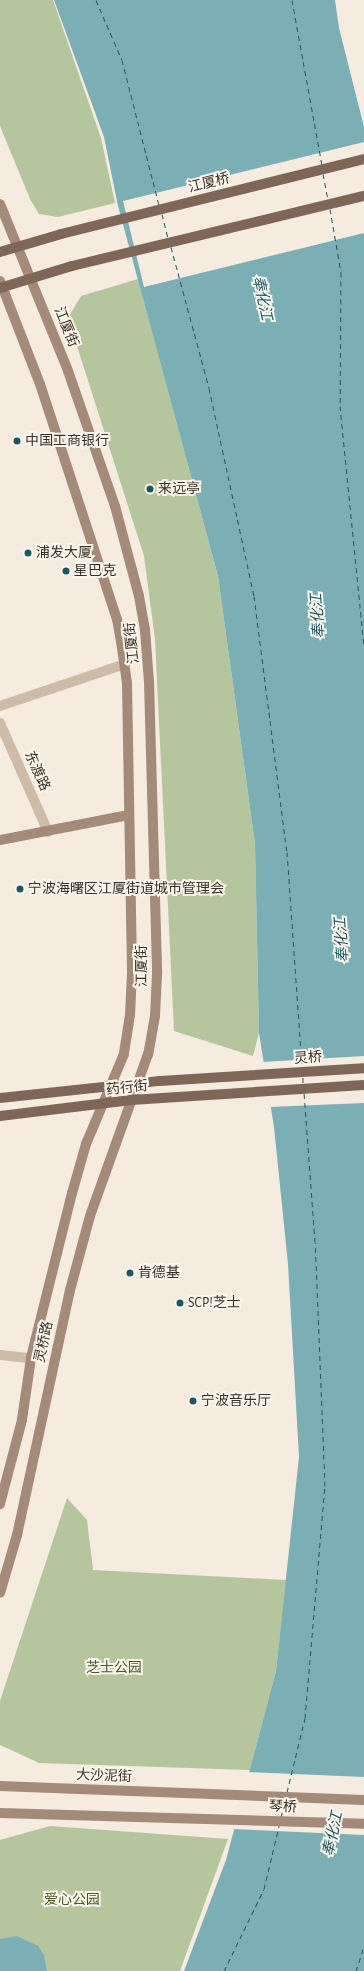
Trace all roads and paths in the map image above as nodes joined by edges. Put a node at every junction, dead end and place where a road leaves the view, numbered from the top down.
1 (364, 159) edge
2 (364, 196) edge
3 (0, 204) edge
4 (18, 247) junction
5 (0, 252) edge
6 (31, 279) junction
7 (1, 286) edge
8 (125, 664) junction
9 (0, 706) edge
10 (0, 723) edge
11 (129, 815) junction
12 (48, 832) junction
13 (0, 840) edge
14 (364, 1068) edge
15 (254, 1075) joint
16 (137, 1083) junction
17 (364, 1085) edge
18 (112, 1086) junction
19 (0, 1098) edge
20 (131, 1100) junction
21 (104, 1104) junction
22 (0, 1116) edge
23 (0, 1355) edge
24 (31, 1358) junction
25 (0, 1504) edge
26 (0, 1593) edge
27 (0, 1786) edge
28 (206, 1793) joint
29 (364, 1800) edge
30 (0, 1813) edge
31 (364, 1824) edge

1 - 4 main road, 江厦桥, bridge
2 - 6 main road
3 - 4 main road, 江厦街
4 - 5 main road, 江厦桥
4 - 6 main road, 江厦街
6 - 7 main road
6 - 16 main road, 江厦街
7 - 8 main road, 江厦街
8 - 9 street
8 - 11 main road, 江厦街
10 - 12 street, 东渡路
11 - 12 main road
11 - 18 main road, 江厦街
12 - 13 main road
14 - 15 main road, 灵桥
15 - 16 main road, 药行街
16 - 18 main road, 药行街
16 - 20 main road, 江厦街
17 - 20 main road, 药行街
18 - 19 main road, 药行街
18 - 21 main road, 江厦街
20 - 21 main road, 药行街
20 - 26 main road, 灵桥路
21 - 22 main road, 药行街
21 - 24 main road, 灵桥路
23 - 24 street
24 - 25 main road, 灵桥路
27 - 28 main road, 大沙泥街
28 - 29 main road, 琴桥
30 - 31 main road, 琴桥

